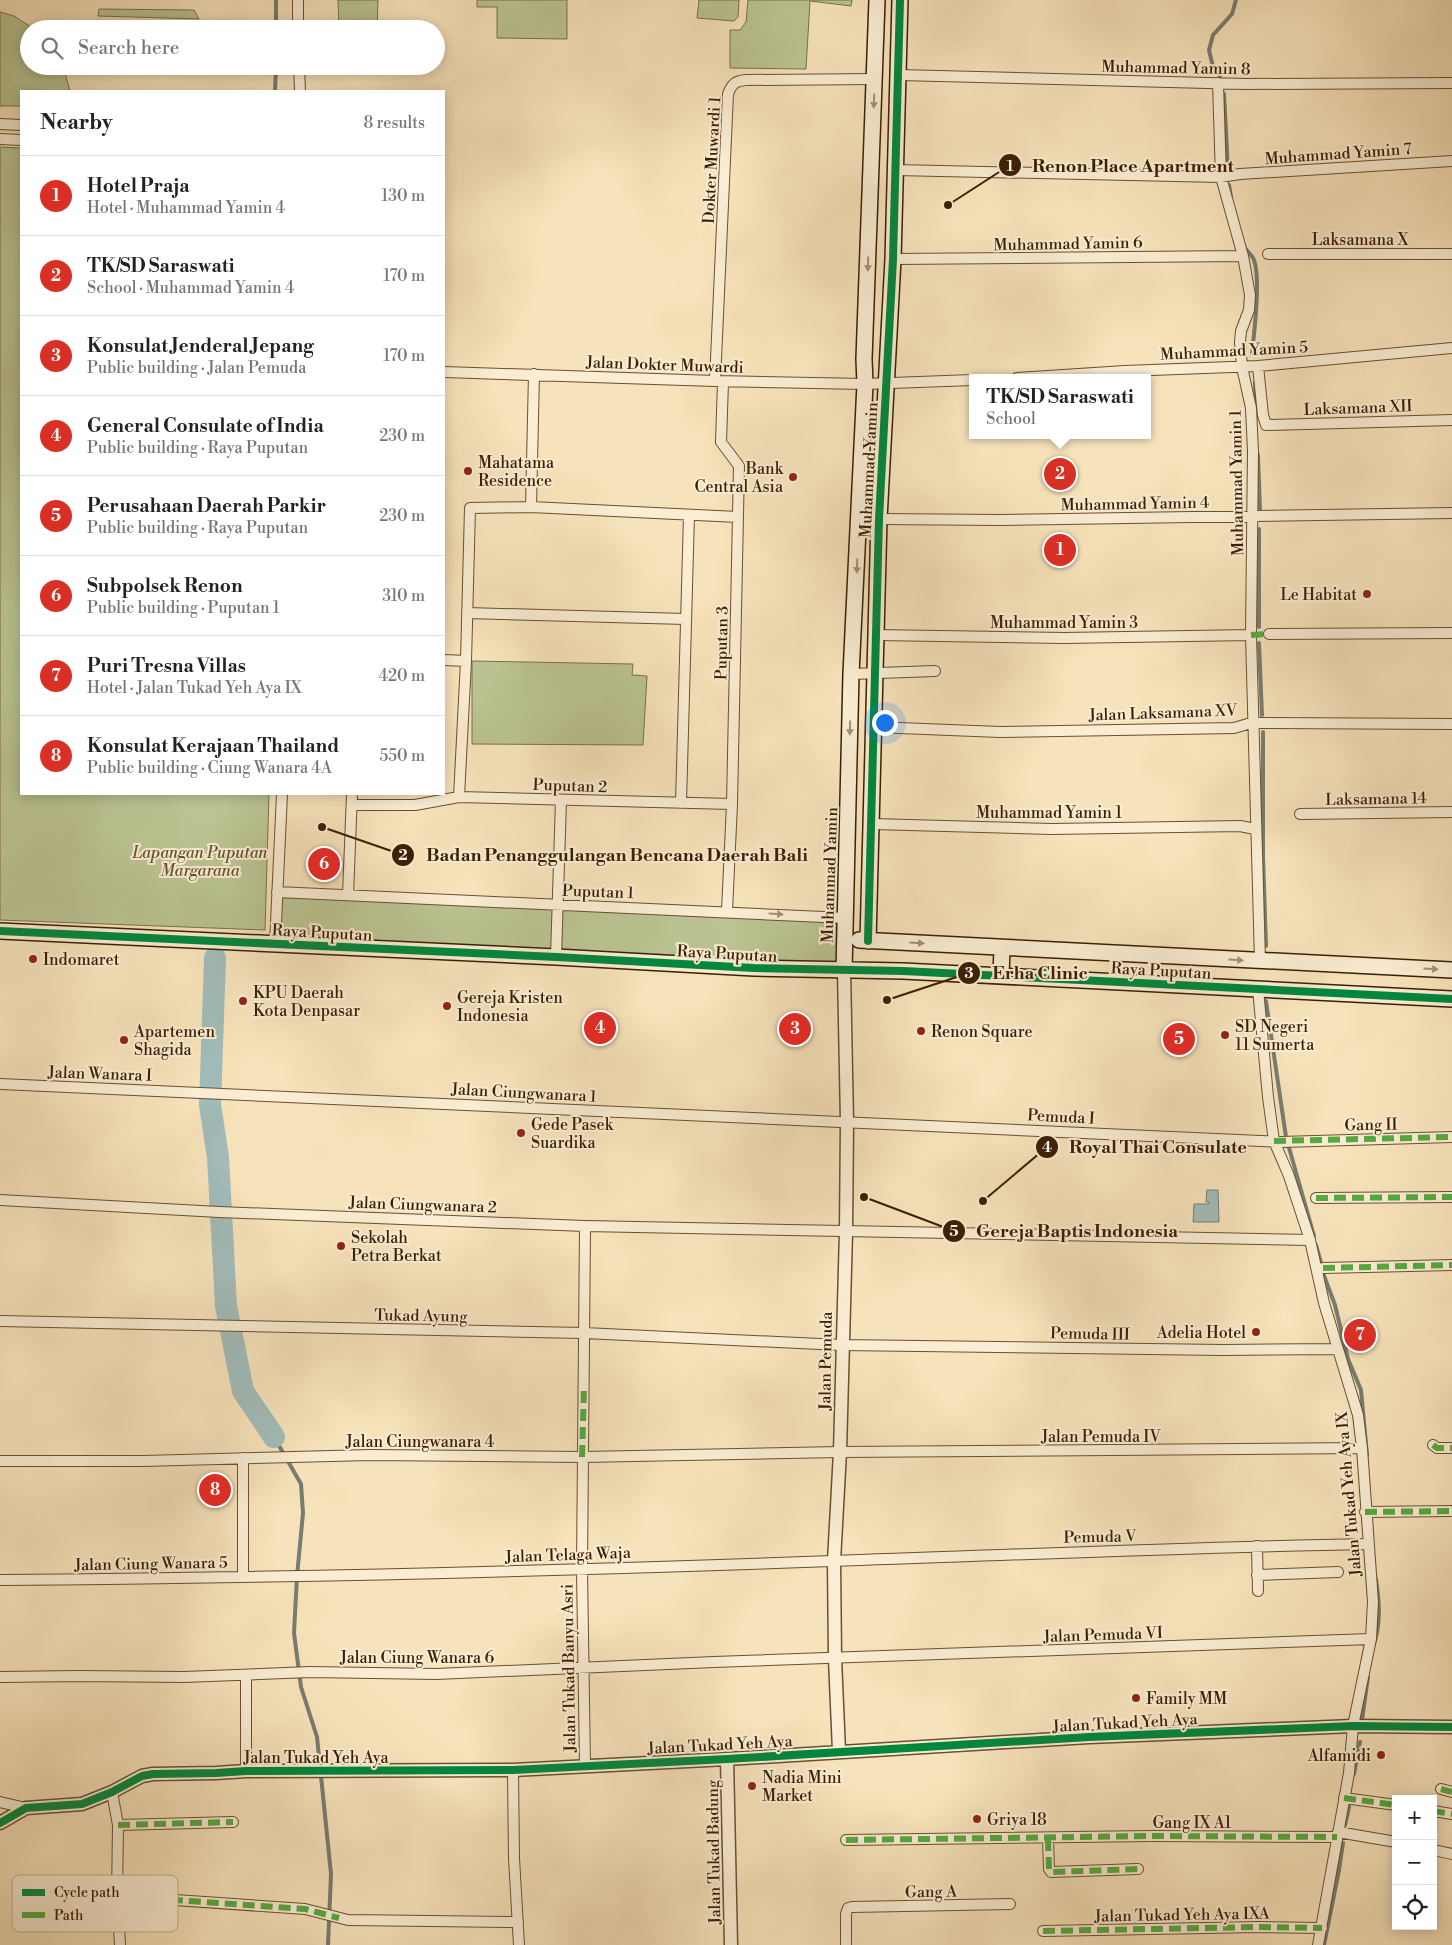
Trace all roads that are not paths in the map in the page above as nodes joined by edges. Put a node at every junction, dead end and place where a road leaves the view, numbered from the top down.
1 (298, 0) edge
2 (877, 0) edge
3 (900, 0) edge
4 (298, 20) edge
5 (876, 58) junction
6 (899, 59) junction
7 (299, 75) edge
8 (899, 75) junction
9 (875, 79) junction
10 (1218, 83) junction
11 (1452, 83) edge
12 (300, 90) edge
13 (0, 124) edge
14 (20, 125) edge
15 (0, 139) edge
16 (20, 140) edge
17 (1452, 161) edge
18 (896, 170) junction
19 (1221, 177) junction
20 (1268, 254) dead end
21 (1452, 254) edge
22 (1243, 256) junction
23 (893, 260) junction
24 (1452, 348) edge
25 (1258, 366) junction
26 (1242, 367) junction
27 (445, 372) edge
28 (534, 374) junction
29 (1079, 374) edge
30 (969, 380) edge
31 (719, 382) junction
32 (865, 384) junction
33 (886, 384) junction
34 (1452, 420) edge
35 (530, 506) junction
36 (1452, 513) edge
37 (689, 515) junction
38 (738, 517) junction
39 (1252, 517) junction
40 (879, 519) junction
41 (466, 613) junction
42 (686, 619) junction
43 (1452, 633) edge
44 (1269, 634) dead end
45 (876, 635) junction
46 (1251, 635) junction
47 (445, 660) edge
48 (466, 661) junction
49 (935, 671) dead end
50 (876, 672) junction
51 (851, 674) junction
52 (1254, 723) junction
53 (1452, 724) edge
54 (874, 727) junction
55 (282, 795) edge
56 (352, 795) edge
57 (459, 797) junction
58 (561, 800) junction
59 (681, 803) junction
60 (732, 804) junction
61 (352, 805) junction
62 (1452, 812) edge
63 (1300, 814) dead end
64 (872, 824) junction
65 (1256, 829) junction
66 (277, 892) junction
67 (348, 895) junction
68 (559, 904) junction
69 (727, 911) junction
70 (846, 918) junction
71 (0, 931) edge
72 (845, 940) junction
73 (868, 941) junction
74 (275, 944) junction
75 (1002, 948) junction
76 (556, 957) junction
77 (1260, 961) junction
78 (1409, 968) junction
79 (1452, 970) edge
80 (844, 971) junction
81 (1001, 976) junction
82 (1258, 989) junction
83 (1409, 996) junction
84 (1452, 999) edge
85 (0, 1084) edge
86 (199, 1092) joint
87 (847, 1122) junction
88 (1452, 1137) edge
89 (1284, 1141) junction
90 (1452, 1197) edge
91 (1316, 1198) dead end
92 (0, 1200) edge
93 (585, 1226) junction
94 (846, 1231) junction
95 (1310, 1240) junction
96 (1452, 1265) edge
97 (1322, 1268) dead end
98 (0, 1321) edge
99 (584, 1333) junction
100 (841, 1344) junction
101 (1337, 1349) junction
102 (1433, 1445) dead end
103 (1362, 1448) junction
104 (1452, 1448) edge
105 (840, 1452) junction
106 (582, 1457) junction
107 (244, 1458) junction
108 (0, 1460) edge
109 (1452, 1511) edge
110 (1365, 1512) junction
111 (1368, 1544) junction
112 (1257, 1546) junction
113 (834, 1561) junction
114 (582, 1569) junction
115 (1338, 1572) dead end
116 (303, 1575) joint
117 (1257, 1575) junction
118 (244, 1577) junction
119 (0, 1580) edge
120 (1258, 1591) dead end
121 (1372, 1639) junction
122 (835, 1658) junction
123 (584, 1667) junction
124 (246, 1675) junction
125 (0, 1678) edge
126 (1353, 1726) junction
127 (1452, 1727) edge
128 (838, 1751) junction
129 (727, 1759) junction
130 (585, 1766) junction
131 (513, 1770) junction
132 (246, 1771) junction
133 (112, 1792) junction
134 (1344, 1798) junction
135 (0, 1802) edge
136 (1392, 1804) edge
137 (26, 1808) junction
138 (1437, 1812) edge
139 (1452, 1814) edge
140 (233, 1822) dead end
141 (0, 1823) edge
142 (118, 1825) junction
143 (1337, 1834) junction
144 (1048, 1839) junction
145 (846, 1840) dead end
146 (1392, 1841) edge
147 (1437, 1851) edge
148 (1452, 1854) edge
149 (1138, 1869) dead end
150 (117, 1875) edge
151 (178, 1900) edge
152 (1010, 1904) dead end
153 (518, 1922) junction
154 (1322, 1928) junction
155 (1043, 1931) dead end
156 (119, 1932) edge
157 (120, 1945) edge
158 (519, 1945) edge
159 (731, 1945) edge
160 (846, 1945) edge
161 (1318, 1945) edge

1 - 4 street
2 - 5 main road, Muhammad Yamin
3 - 6 main road, Muhammad Yamin
5 - 6 main road
5 - 9 main road, Muhammad Yamin
6 - 8 main road, Muhammad Yamin
7 - 12 street
8 - 10 street, Muhammad Yamin 8
8 - 18 main road, Muhammad Yamin
9 - 31 street, Dokter Muwardi 1
9 -> 32 main road, Muhammad Yamin
10 - 11 street, Muhammad Yamin 8
10 - 19 street, Muhammad Yamin 1
13 - 14 street
15 - 16 street
17 - 19 street, Muhammad Yamin 7
18 - 19 street, Muhammad Yamin 7
18 - 23 main road, Muhammad Yamin
19 - 22 street, Muhammad Yamin 1
20 - 21 street, Laksamana X
22 - 23 street, Muhammad Yamin 6
22 - 26 street, Muhammad Yamin 1
23 - 33 main road, Muhammad Yamin
24 - 25 street, Muhammad Yamin 5
25 - 26 street, Muhammad Yamin 5
25 - 34 street, Laksamana XII
26 - 29 street, Muhammad Yamin 5
26 - 39 street, Muhammad Yamin 1
27 - 28 street, Jalan Dokter Muwardi
28 - 31 street, Jalan Dokter Muwardi
28 - 35 street
30 - 33 street
31 - 32 street, Jalan Dokter Muwardi
31 - 38 street, Puputan 3
32 - 33 street, Jalan Dokter Muwardi
32 -> 51 main road, Muhammad Yamin
33 - 40 main road, Muhammad Yamin
35 - 37 street
35 - 41 street
36 - 39 street, Muhammad Yamin 4
37 - 38 street
37 - 42 street
38 - 60 street, Puputan 3
39 - 40 street, Muhammad Yamin 4
39 - 46 street, Muhammad Yamin 1
40 - 45 main road, Muhammad Yamin
41 - 42 street
41 - 48 street
42 - 59 street
43 - 44 street
45 - 46 street, Muhammad Yamin 3
45 - 50 main road, Muhammad Yamin
46 - 52 street, Muhammad Yamin 1
47 - 48 street
48 - 57 street
49 - 50 street
50 - 51 street
50 - 54 main road, Muhammad Yamin
51 -> 70 main road, Muhammad Yamin
52 - 53 street, Jalan Laksamana XV
52 - 54 street, Jalan Laksamana XV
52 - 65 street, Muhammad Yamin 1
54 - 64 main road, Muhammad Yamin
55 - 66 street
56 - 61 street
57 - 58 street, Puputan 2
57 - 61 street, Puputan 2
58 - 59 street, Puputan 2
58 - 68 street
59 - 60 street, Puputan 2
60 - 69 street, Puputan 3
61 - 67 street
62 - 63 street, Laksamana 14
64 - 65 street, Muhammad Yamin 1
64 - 73 main road, Muhammad Yamin
65 - 77 street, Muhammad Yamin 1
66 - 67 street, Puputan 1
66 - 74 street
67 - 68 street, Puputan 1
68 - 69 street, Puputan 1
68 - 76 street
69 -> 70 street, Puputan 1
70 - 72 main road, Muhammad Yamin
71 - 74 main road, Raya Puputan
72 - 73 main road, Raya Puputan
72 - 80 main road, Muhammad Yamin
73 -> 75 main road, Raya Puputan
74 - 76 main road, Raya Puputan
75 -> 77 main road, Raya Puputan
75 - 81 main road
76 - 80 main road, Raya Puputan
77 - 78 main road, Raya Puputan
78 -> 79 main road, Raya Puputan
78 - 83 main road
80 - 81 main road, Raya Puputan
80 - 87 street, Jalan Pemuda
81 - 82 main road, Raya Puputan
82 - 83 main road, Raya Puputan
82 - 89 street, Jalan Tukad Yeh Aya IX
83 - 84 main road, Raya Puputan
85 - 86 street, Jalan Wanara I
86 - 87 street, Jalan Ciungwanara 1
87 - 89 street, Pemuda I
87 - 94 street, Jalan Pemuda
88 - 89 street, Gang II
89 - 95 street, Jalan Tukad Yeh Aya IX
90 - 91 street
92 - 93 street, Jalan Ciungwanara 2
93 - 94 street, Jalan Ciungwanara 2
93 - 99 street, Jalan Tukad Banyu Asri
94 - 95 street, Jalan Ciungwanara 2
94 - 100 street, Jalan Pemuda
95 - 101 street, Jalan Tukad Yeh Aya IX
96 - 97 street
98 - 99 street, Tukad Ayung
99 - 100 street, Tukad Ayung
99 - 106 street, Jalan Tukad Banyu Asri
100 - 101 street, Pemuda III
100 - 105 street, Jalan Pemuda
101 - 103 street, Jalan Tukad Yeh Aya IX
102 - 104 street
103 - 105 street, Jalan Pemuda IV
103 - 110 street, Jalan Tukad Yeh Aya IX
105 - 106 street, Jalan Ciungwanara 4
105 - 113 street, Jalan Pemuda
106 - 107 street, Jalan Ciungwanara 4
106 - 114 street, Jalan Tukad Banyu Asri
107 - 108 street, Jalan Ciungwanara 4
107 - 118 street
109 - 110 street
110 - 111 street, Jalan Tukad Yeh Aya IX
111 - 112 street, Pemuda V
111 - 121 street, Jalan Tukad Yeh Aya IX
112 - 113 street, Pemuda V
112 - 117 street
113 - 114 street, Jalan Telaga Waja
113 - 122 street, Jalan Pemuda
114 - 116 street, Jalan Telaga Waja
114 - 123 street, Jalan Tukad Banyu Asri
115 - 117 street
116 - 118 street, Jalan Ciung Wanara 5
117 - 120 street
118 - 119 street, Jalan Ciung Wanara 5
121 - 122 street, Jalan Pemuda VI
121 - 126 street, Jalan Tukad Yeh Aya IX
122 - 123 street, Jalan Ciung Wanara 6
122 - 128 street, Jalan Pemuda
123 - 124 street, Jalan Ciung Wanara 6
123 - 130 street, Jalan Tukad Banyu Asri
124 - 125 street, Jalan Ciung Wanara 6
124 - 132 street
126 - 127 street, Jalan Tukad Yeh Aya
126 - 128 street, Jalan Tukad Yeh Aya
126 - 134 street, Jalan Tukad Yeh Aya IX
128 - 129 street, Jalan Tukad Yeh Aya
129 - 130 street, Jalan Tukad Yeh Aya
129 - 159 street, Jalan Tukad Badung
130 - 131 street, Jalan Tukad Yeh Aya
131 - 132 street, Jalan Tukad Yeh Aya
131 - 153 street
132 - 133 street, Jalan Tukad Yeh Aya
133 - 137 street, Jalan Tukad Yeh Aya
133 - 142 street
134 - 136 street
134 - 143 street, Jalan Tukad Yeh Aya IX
135 - 137 street
137 - 141 street, Jalan Tukad Yeh Aya
138 - 139 street
140 - 142 street
142 - 150 street
143 - 144 street, Gang IX A1
143 - 146 street, Gang IX A1
143 - 154 street, Jalan Tukad Yeh Aya IX
144 - 145 street, Gang IX A1
144 - 149 street
147 - 148 street
151 - 153 street
152 - 160 street, Gang A
153 - 158 street
154 - 155 street, Jalan Tukad Yeh Aya IXA
154 - 161 street, Jalan Tukad Yeh Aya IX
156 - 157 street

